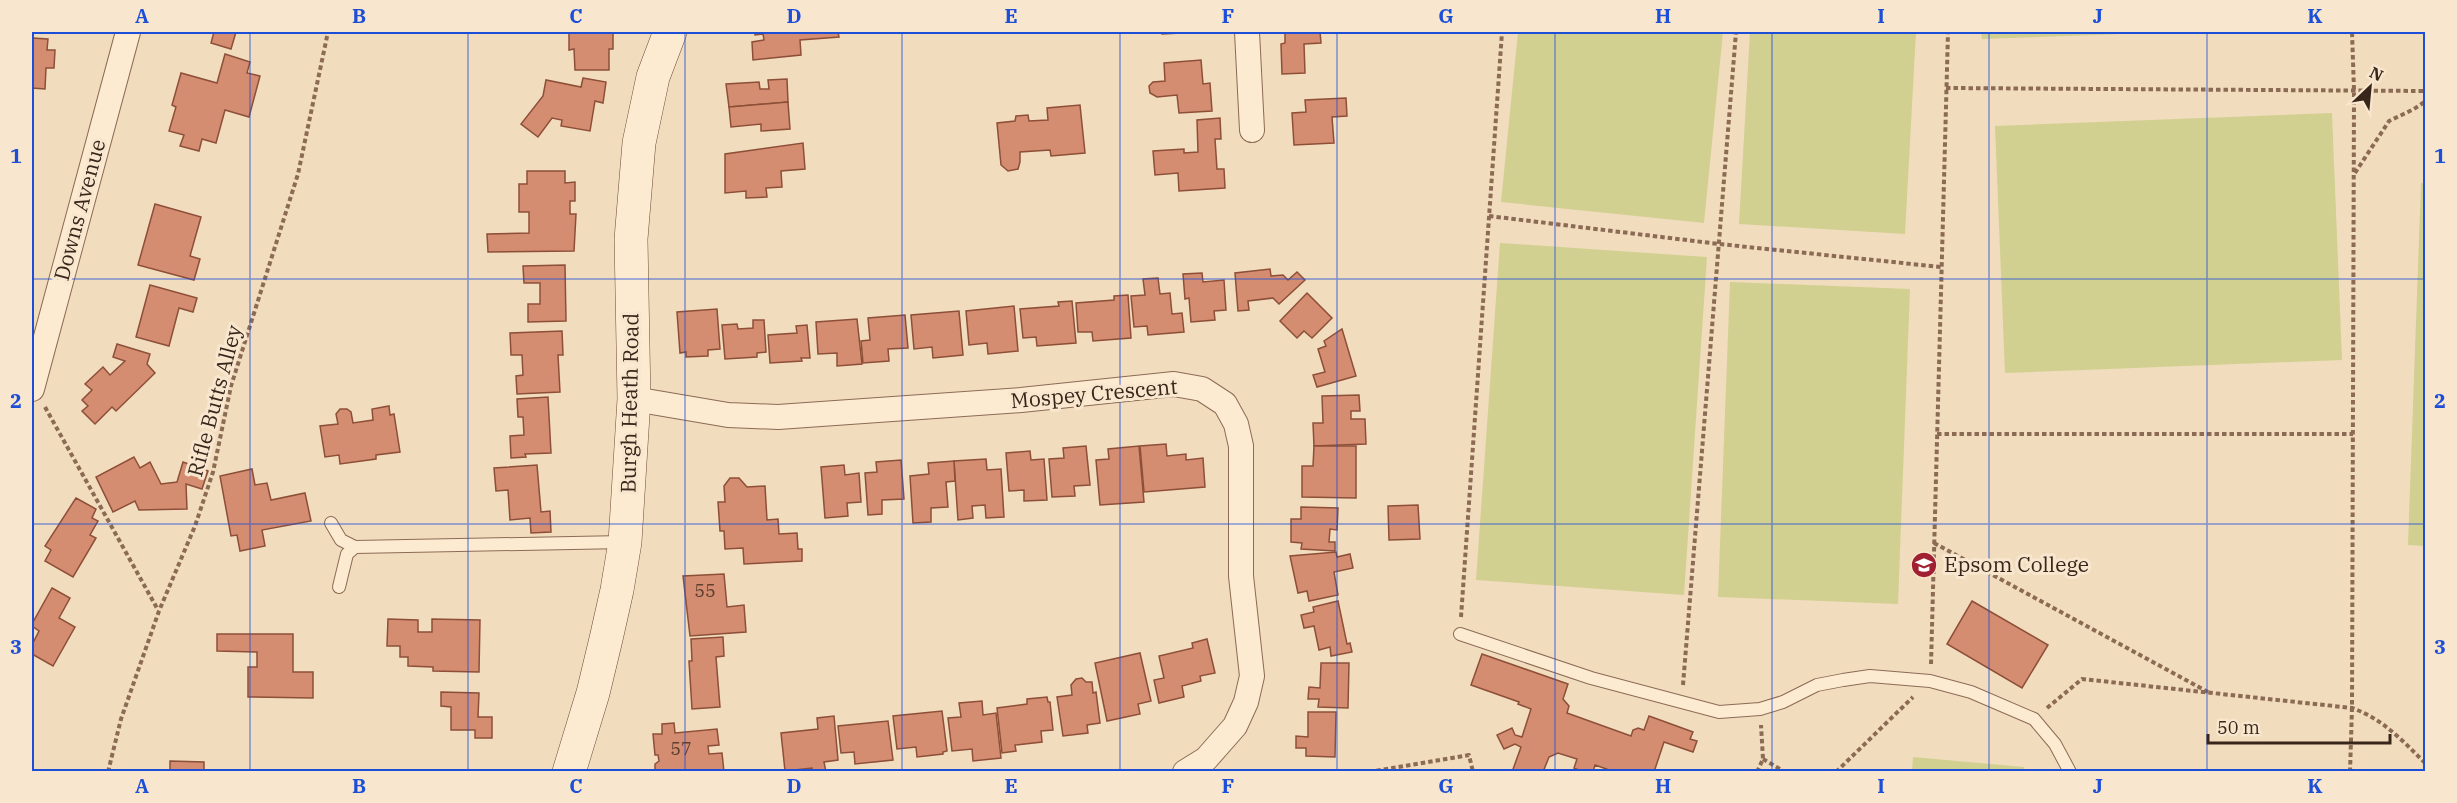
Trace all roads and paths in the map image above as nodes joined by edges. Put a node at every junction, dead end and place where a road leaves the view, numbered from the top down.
1 (128, 32) edge
2 (328, 32) edge
3 (670, 32) edge
4 (1247, 32) edge
5 (1502, 32) edge
6 (1736, 32) edge
7 (1948, 32) edge
8 (2352, 32) edge
9 (1946, 88) junction
10 (2354, 90) junction
11 (2426, 91) edge
12 (2426, 100) edge
13 (1252, 130) dead end
14 (2353, 174) junction
15 (1489, 216) junction
16 (1719, 244) junction
17 (1941, 267) junction
18 (32, 387) edge
19 (634, 399) junction
20 (1937, 434) junction
21 (2353, 434) junction
22 (330, 523) dead end
23 (625, 542) junction
24 (1934, 543) junction
25 (355, 547) junction
26 (339, 587) dead end
27 (159, 611) junction
28 (1460, 634) joint
29 (1930, 681) junction
30 (2210, 693) junction
31 (1682, 704) junction
32 (2352, 708) junction
33 (1760, 709) junction
34 (2034, 719) junction
35 (1763, 759) junction
36 (2426, 764) edge
37 (108, 771) edge
38 (569, 771) edge
39 (1185, 771) edge
40 (1369, 771) edge
41 (1473, 771) edge
42 (1757, 771) edge
43 (1785, 771) edge
44 (1836, 771) edge
45 (2070, 771) edge
46 (2350, 771) edge

1 - 18 street, Downs Avenue
2 - 27 path, Rifle Butts Alley
3 - 19 main road, Burgh Heath Road
4 - 13 street
5 - 15 path
6 - 16 path
7 - 9 path
8 - 10 path
9 - 10 path
9 - 17 path
10 - 11 path
10 - 14 path
12 - 14 path
14 - 21 path
15 - 16 path
15 - 28 path
16 - 17 path
16 - 31 path
17 - 20 path
18 - 27 path
19 - 23 main road, Burgh Heath Road
19 - 39 street, Mospey Crescent
20 - 21 path
20 - 24 path
21 - 32 path
22 - 25 lane
23 - 25 lane
23 - 38 main road, Burgh Heath Road
24 - 29 path
24 - 30 path
25 - 26 lane
27 - 37 path, Rifle Butts Alley
28 - 31 lane
29 - 33 lane
29 - 34 lane
29 - 44 path
30 - 32 path
30 - 34 path
31 - 33 lane
32 - 36 path
32 - 46 path
33 - 35 path
34 - 45 lane
35 - 42 path
35 - 43 path
40 - 41 path

